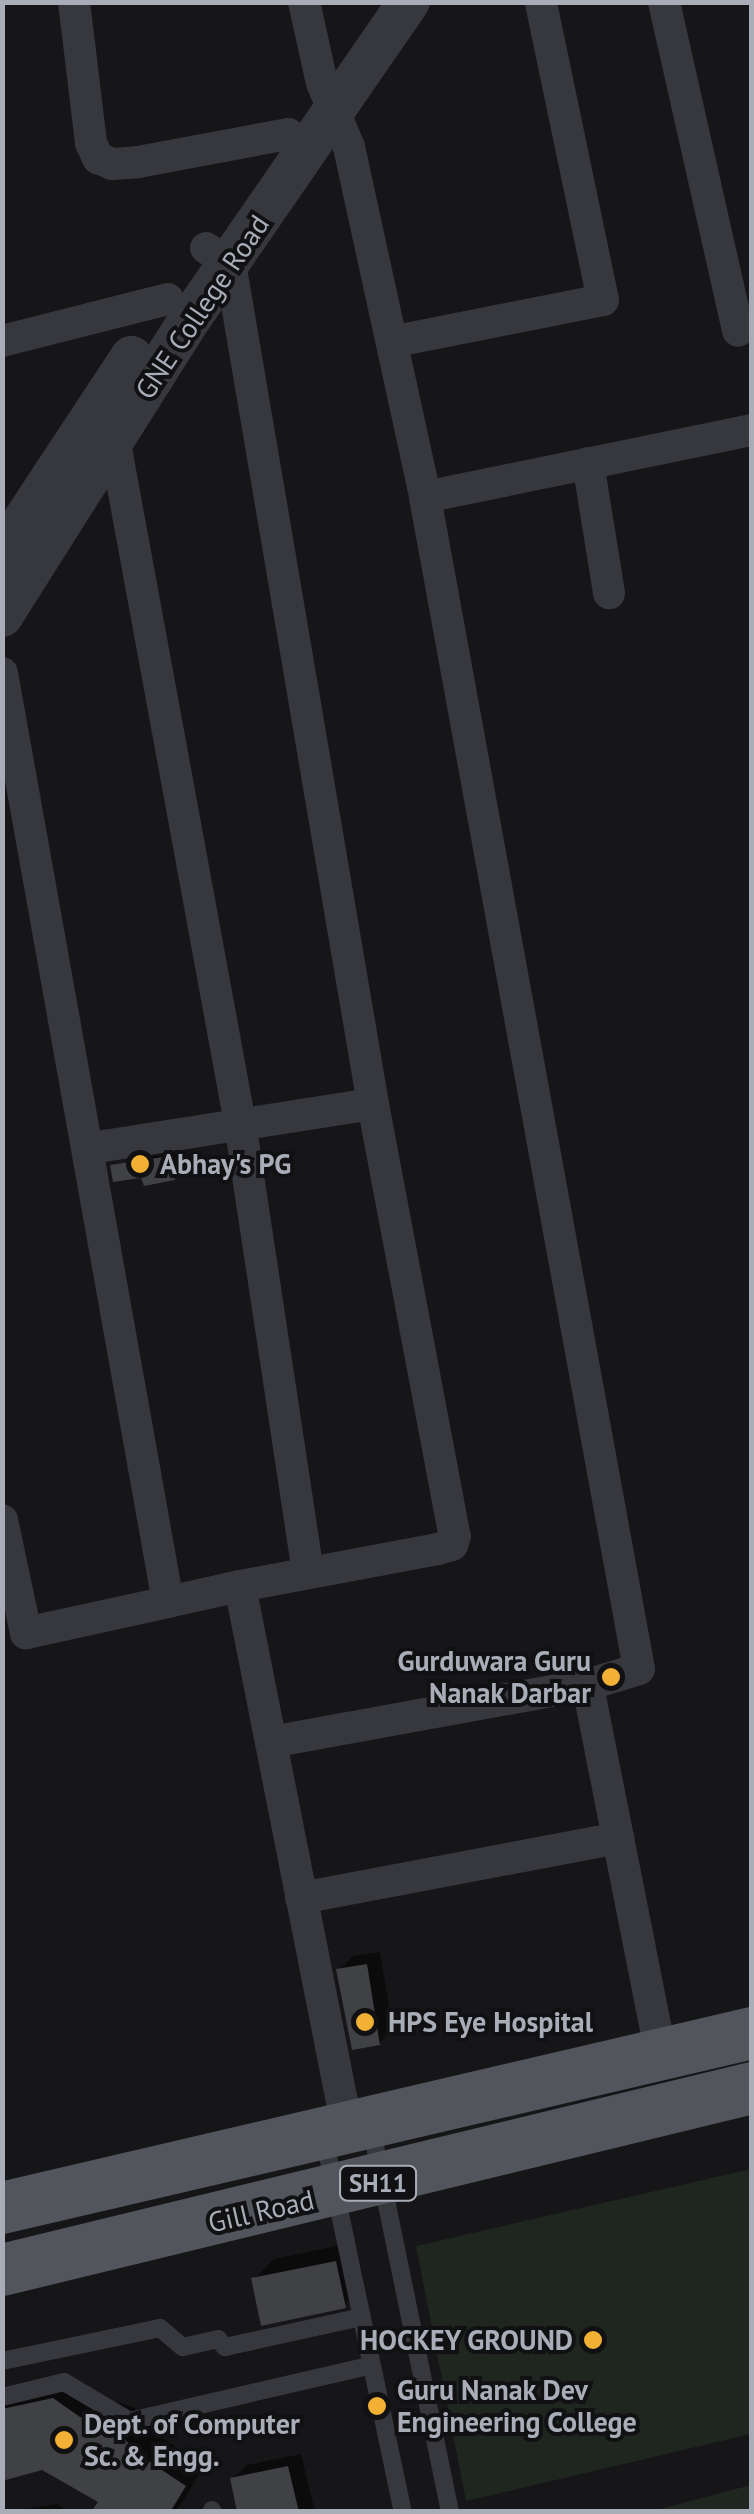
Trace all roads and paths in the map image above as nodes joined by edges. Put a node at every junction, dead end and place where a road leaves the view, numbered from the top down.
1 (74, 2) edge
2 (304, 2) edge
3 (376, 2) edge
4 (409, 2) edge
5 (540, 2) edge
6 (664, 2) edge
7 (329, 96) junction
8 (288, 134) junction
9 (218, 256) junction
10 (168, 299) junction
11 (738, 332) dead end
12 (2, 341) edge
13 (396, 341) junction
14 (752, 430) edge
15 (114, 438) junction
16 (588, 462) junction
17 (425, 497) junction
18 (21, 531) edge
19 (609, 593) dead end
20 (2, 616) edge
21 (2, 673) edge
22 (373, 1104) junction
23 (240, 1123) junction
24 (91, 1148) junction
25 (2, 1520) edge
26 (6, 1560) edge
27 (308, 1571) junction
28 (240, 1586) junction
29 (168, 1602) junction
30 (590, 1684) junction
31 (270, 1742) junction
32 (618, 1838) junction
33 (301, 1898) junction
34 (752, 2033) edge
35 (661, 2055) junction
36 (752, 2088) edge
37 (347, 2132) junction
38 (360, 2187) junction
39 (2, 2208) edge
40 (2, 2270) edge
41 (362, 2317) junction
42 (2, 2361) edge
43 (372, 2365) junction
44 (2, 2397) edge
45 (403, 2512) edge
46 (450, 2512) edge

1 - 8 street
2 - 7 street
3 - 7 street, GNE College Road
4 - 7 street, GNE College Road
5 - 13 street
6 - 11 street
7 - 8 street, GNE College Road
7 - 9 street, GNE College Road
7 - 13 street
8 - 9 street, GNE College Road
9 - 10 street, GNE College Road
9 - 15 street, GNE College Road
9 - 22 street
10 - 12 street
10 - 18 street, GNE College Road
13 - 17 street
14 - 16 street
15 - 18 street, GNE College Road
15 - 23 street
16 - 17 street
16 - 19 street
17 - 30 street
18 - 20 street, GNE College Road
21 - 24 street
22 - 23 street
22 - 27 street
23 - 24 street
23 - 27 street
24 - 29 street
25 - 26 street
26 - 29 street
27 - 28 street
28 - 29 street
28 - 31 street
30 - 31 street
30 - 32 street
31 - 33 street
32 - 33 street
32 - 35 street
33 - 37 street
34 - 35 main road, Gill Road / SH11
35 - 37 main road, Gill Road / SH11
36 - 38 main road, Gill Road / SH11
37 - 38 lane
37 - 38 lane
37 - 39 main road, Gill Road / SH11
38 - 40 main road, Gill Road / SH11
38 - 41 lane
38 - 46 lane
41 - 42 lane
41 - 43 lane
43 - 44 lane
43 - 45 lane

